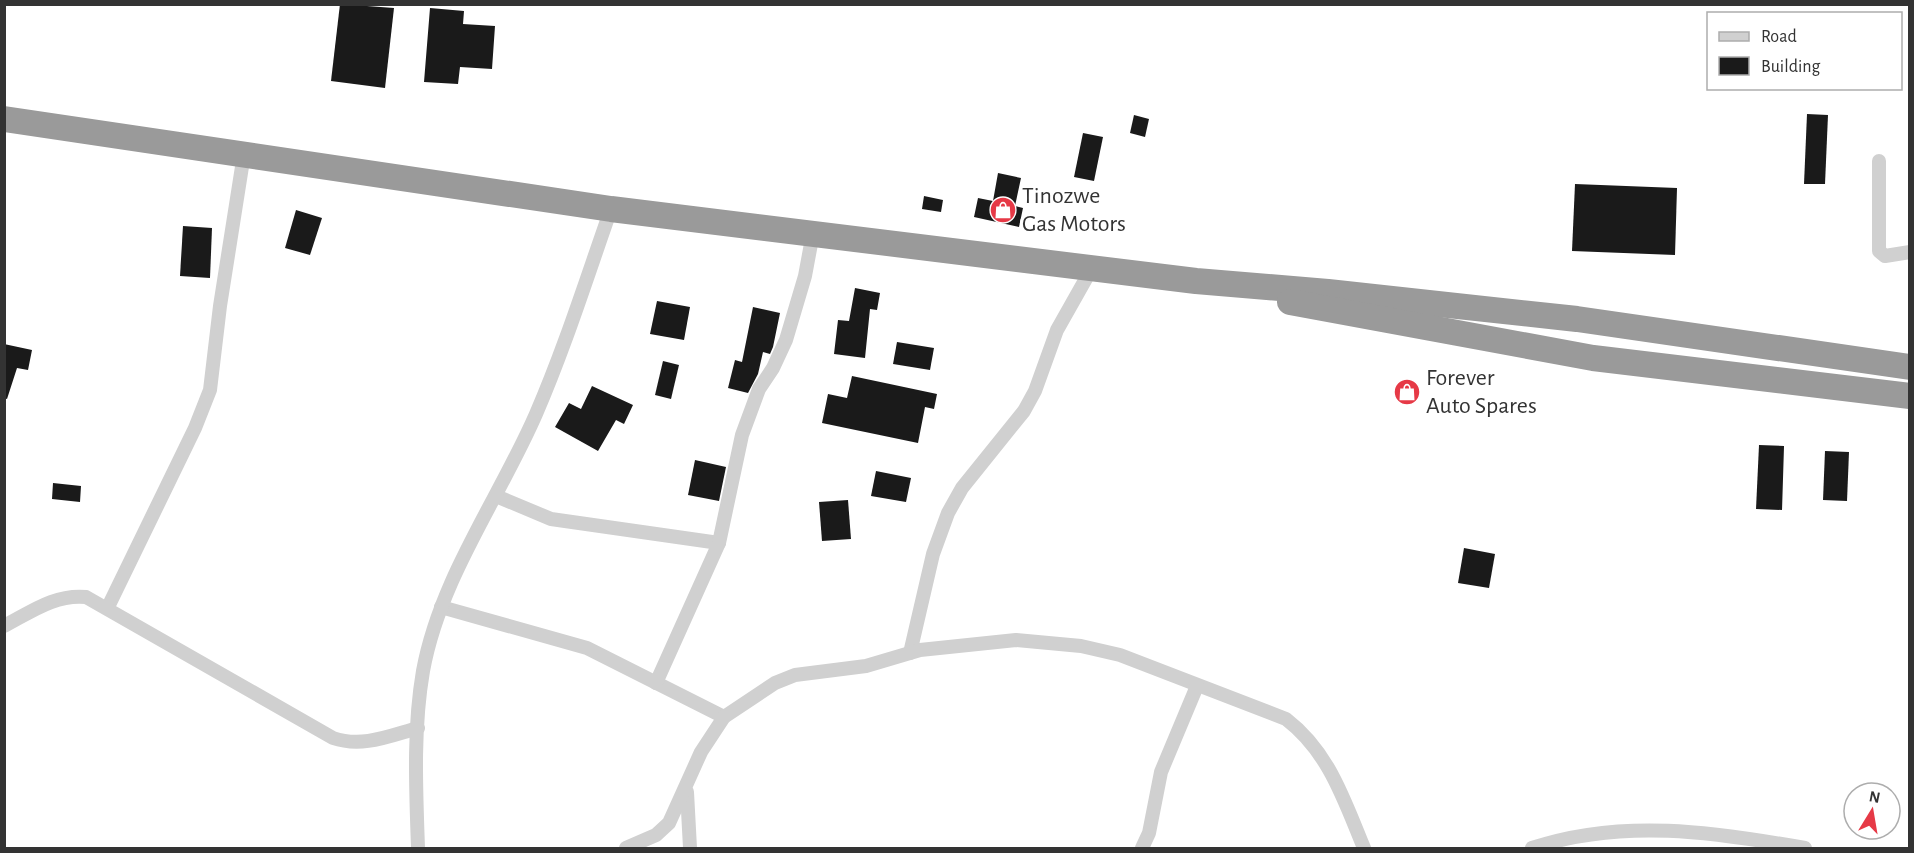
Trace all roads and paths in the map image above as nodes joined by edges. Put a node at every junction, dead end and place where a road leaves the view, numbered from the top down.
1 (4, 119) edge
2 (244, 154) junction
3 (1879, 161) dead end
4 (611, 209) junction
5 (813, 233) junction
6 (1910, 252) edge
7 (1092, 268) junction
8 (1196, 281) junction
9 (1910, 367) edge
10 (1910, 396) edge
11 (496, 496) junction
12 (719, 543) junction
13 (108, 607) junction
14 (441, 607) junction
15 (4, 626) edge
16 (910, 653) junction
17 (656, 683) junction
18 (1197, 686) junction
19 (724, 717) junction
20 (418, 728) junction
21 (687, 786) junction
22 (418, 849) edge
23 (626, 849) edge
24 (690, 849) edge
25 (1142, 849) edge
26 (1364, 849) edge
27 (1532, 849) edge
28 (1805, 849) edge

1 - 2 highway
2 - 4 highway
2 - 13 street
3 - 6 street
4 - 5 highway
4 - 11 street
5 - 7 highway
5 - 12 street
7 - 8 highway
7 - 16 street
8 - 9 highway
8 - 10 highway
11 - 12 street
11 - 14 street
12 - 17 street
13 - 15 street
13 - 20 street
14 - 17 street
14 - 20 street
16 - 18 street
16 - 19 street
17 - 19 street
18 - 25 street
18 - 26 street
19 - 21 street
20 - 22 street
21 - 23 street
21 - 24 street
27 - 28 street

